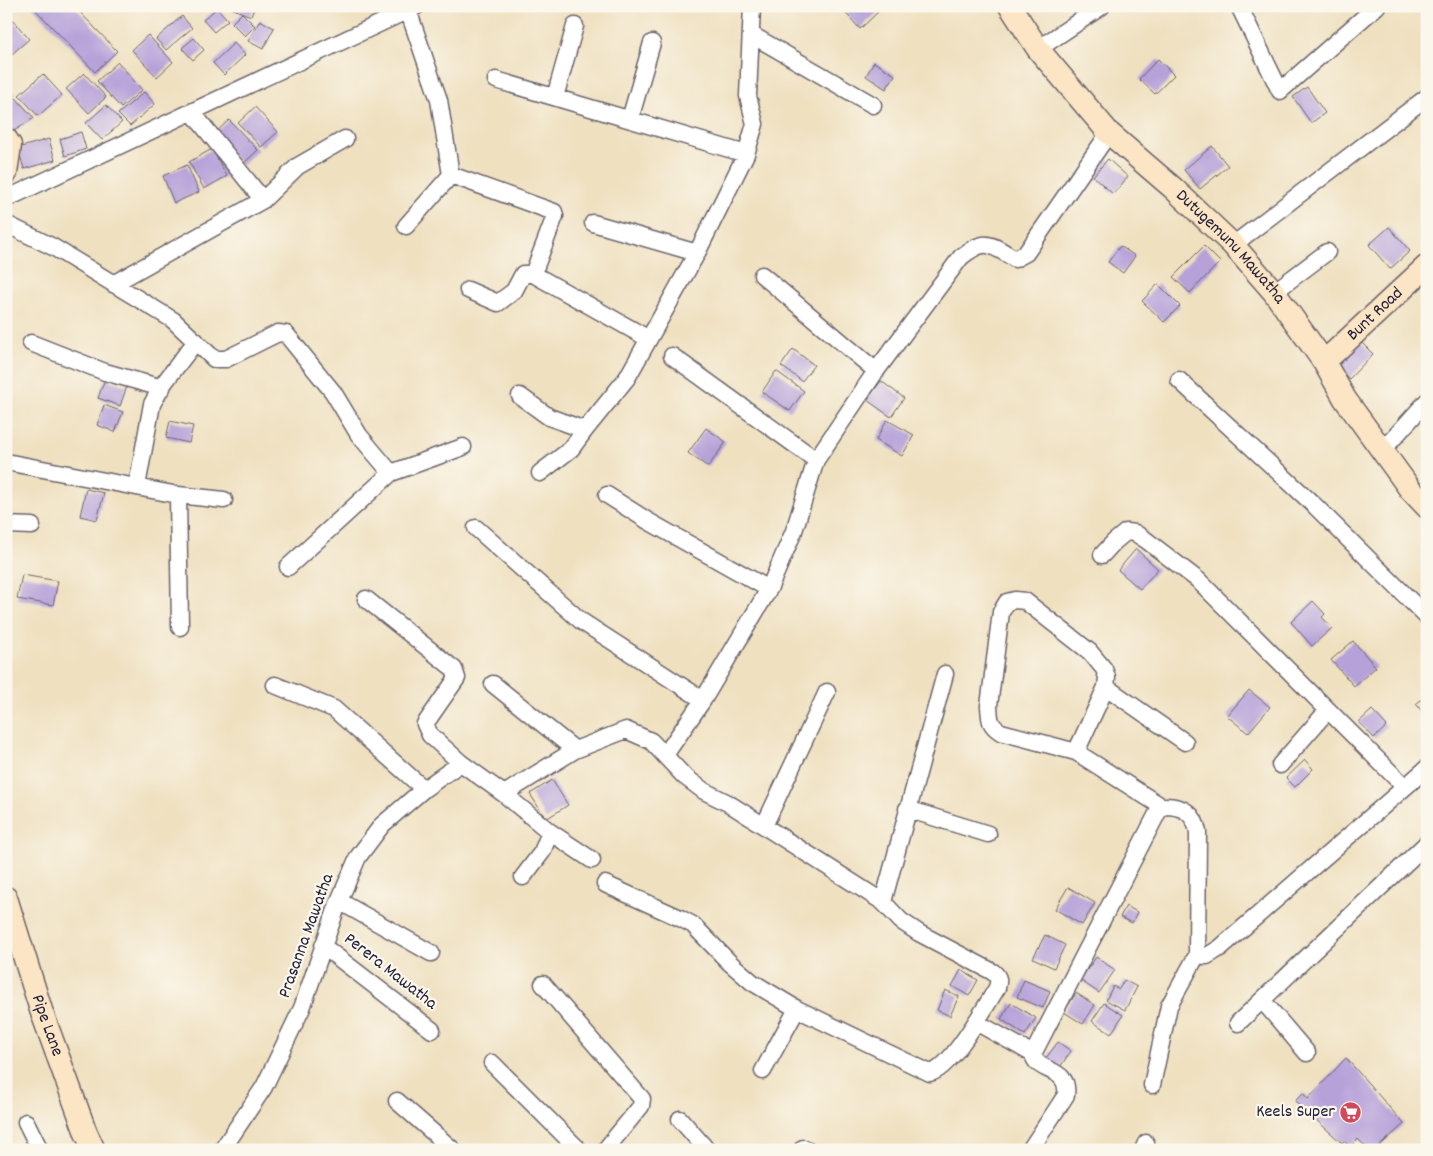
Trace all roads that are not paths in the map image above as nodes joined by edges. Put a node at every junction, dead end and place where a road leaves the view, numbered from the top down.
1 (752, 6) edge
2 (1010, 6) edge
3 (1102, 6) edge
4 (1238, 6) edge
5 (1377, 6) edge
6 (412, 8) edge
7 (575, 26) dead end
8 (752, 35) junction
9 (652, 43) dead end
10 (1038, 49) junction
11 (496, 80) dead end
12 (555, 97) junction
13 (1427, 97) edge
14 (873, 104) dead end
15 (192, 112) junction
16 (630, 119) junction
17 (1109, 133) junction
18 (6, 139) edge
19 (345, 139) dead end
20 (746, 154) junction
21 (6, 173) edge
22 (451, 175) junction
23 (6, 199) edge
24 (263, 200) junction
25 (593, 223) dead end
26 (6, 224) edge
27 (406, 226) dead end
28 (1233, 245) junction
29 (1327, 252) dead end
30 (696, 254) junction
31 (1427, 266) edge
32 (533, 274) junction
33 (762, 275) dead end
34 (113, 284) junction
35 (468, 290) dead end
36 (1274, 292) junction
37 (649, 339) junction
38 (196, 341) junction
39 (31, 343) dead end
40 (672, 356) dead end
41 (1324, 362) junction
42 (876, 372) junction
43 (1179, 380) dead end
44 (162, 388) junction
45 (520, 396) dead end
46 (1427, 401) edge
47 (585, 430) junction
48 (463, 448) dead end
49 (1382, 451) junction
50 (816, 460) junction
51 (6, 462) edge
52 (540, 473) dead end
53 (391, 474) junction
54 (136, 486) junction
55 (178, 495) junction
56 (607, 495) dead end
57 (224, 500) dead end
58 (1427, 507) edge
59 (6, 525) edge
60 (32, 526) dead end
61 (476, 528) dead end
62 (1102, 555) dead end
63 (288, 568) dead end
64 (769, 589) junction
65 (366, 599) dead end
66 (1427, 617) edge
67 (180, 627) dead end
68 (945, 674) dead end
69 (493, 684) dead end
70 (274, 685) dead end
71 (1106, 687) junction
72 (827, 692) dead end
73 (703, 700) junction
74 (1328, 710) junction
75 (1185, 742) dead end
76 (575, 750) junction
77 (1076, 752) junction
78 (665, 754) junction
79 (461, 762) junction
80 (1280, 765) dead end
81 (1427, 768) edge
82 (1405, 787) junction
83 (424, 789) junction
84 (504, 794) junction
85 (1161, 806) junction
86 (907, 809) junction
87 (764, 826) junction
88 (550, 832) junction
89 (988, 834) dead end
90 (1427, 843) edge
91 (592, 860) dead end
92 (523, 877) dead end
93 (605, 884) dead end
94 (6, 898) edge
95 (339, 901) junction
96 (882, 902) junction
97 (323, 946) junction
98 (431, 953) dead end
99 (1197, 955) junction
100 (543, 984) dead end
101 (1262, 1000) junction
102 (797, 1009) junction
103 (976, 1022) junction
104 (1238, 1023) dead end
105 (432, 1030) dead end
106 (1307, 1053) dead end
107 (1033, 1054) junction
108 (492, 1063) dead end
109 (763, 1071) dead end
110 (1152, 1085) dead end
111 (397, 1101) dead end
112 (680, 1119) dead end
113 (26, 1122) dead end
114 (40, 1150) edge
115 (94, 1150) edge
116 (222, 1150) edge
117 (453, 1150) edge
118 (579, 1150) edge
119 (605, 1150) edge
120 (706, 1150) edge
121 (1030, 1150) edge

1 - 8 street
2 - 10 street, Dutugemunu Mawatha
3 - 10 street
4 - 5 street
6 - 15 street
6 - 22 street
7 - 12 street
8 - 14 street
8 - 20 street
9 - 16 street
10 - 17 street, Dutugemunu Mawatha
11 - 12 street
12 - 16 street
13 - 28 street
15 - 23 street
15 - 24 street
16 - 20 street
17 - 28 street, Dutugemunu Mawatha
17 - 42 street
18 - 21 street
19 - 24 street
20 - 30 street
22 - 27 street
22 - 32 street
24 - 34 street
25 - 30 street
26 - 34 street
28 - 36 street, Dutugemunu Mawatha
29 - 36 street
30 - 37 street
31 - 41 street, Bunt Road
32 - 35 street
32 - 37 street
33 - 42 street
34 - 38 street
36 - 41 street, Dutugemunu Mawatha
37 - 47 street
38 - 44 street
38 - 53 street
39 - 44 street
40 - 50 street
41 - 49 street, Dutugemunu Mawatha
42 - 50 street
43 - 66 street
44 - 54 street
45 - 47 street
46 - 49 street
47 - 52 street
48 - 53 street
49 - 58 street, Dutugemunu Mawatha
50 - 64 street
51 - 54 street
53 - 63 street
54 - 55 street
55 - 57 street
55 - 67 street
56 - 64 street
59 - 60 street
61 - 73 street
62 - 74 street
64 - 73 street
65 - 79 street
68 - 86 street
69 - 76 street
70 - 83 street
71 - 75 street
71 - 77 street
71 - 77 street
72 - 87 street
73 - 78 street
74 - 80 street
74 - 82 street
76 - 78 street
76 - 84 street
77 - 85 street
78 - 87 street
79 - 83 street, Prasanna Mawatha
79 - 84 street
81 - 82 street
82 - 99 street
83 - 95 street, Prasanna Mawatha
84 - 88 street
85 - 99 street
85 - 107 street
86 - 89 street
86 - 96 street
87 - 96 street
88 - 91 street
88 - 92 street
90 - 101 street
93 - 102 street
94 - 115 street, Pipe Lane
95 - 97 street, Prasanna Mawatha
95 - 98 street
96 - 103 street
97 - 105 street, Perera Mawatha
97 - 116 street, Prasanna Mawatha
99 - 110 street
100 - 119 street
101 - 104 street
101 - 106 street
102 - 103 street
102 - 109 street
103 - 107 street
107 - 121 street
108 - 118 street
111 - 117 street
112 - 120 street
113 - 114 street

